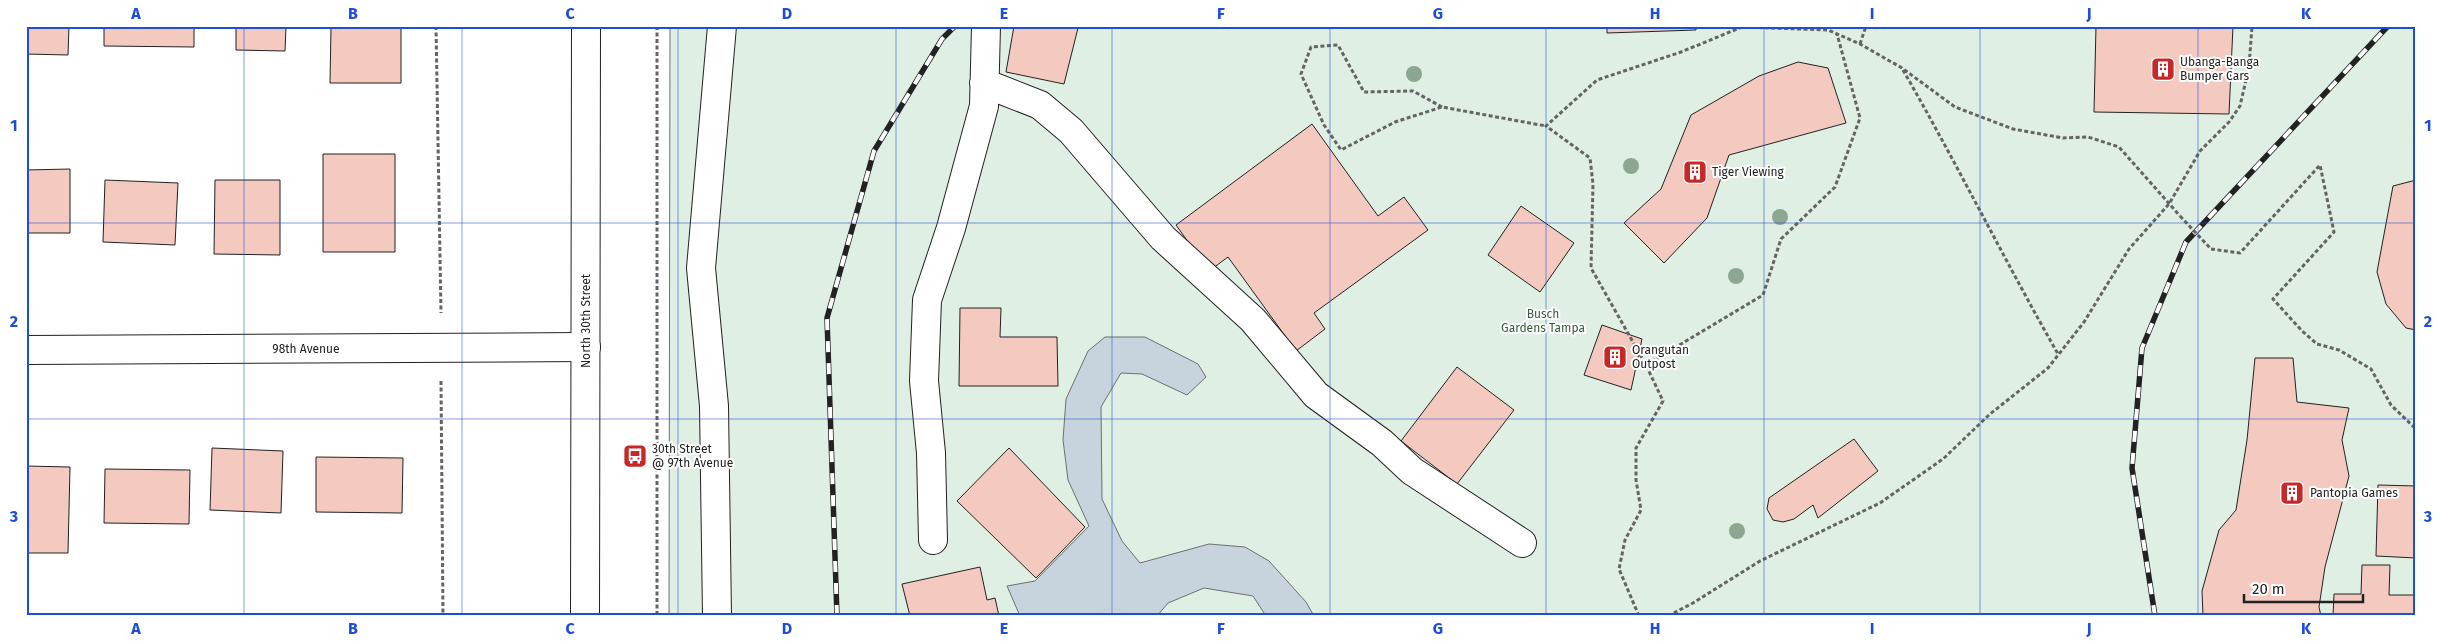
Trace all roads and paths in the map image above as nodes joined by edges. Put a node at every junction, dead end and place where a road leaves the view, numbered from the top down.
1 (436, 26) edge
2 (586, 26) edge
3 (657, 26) edge
4 (722, 26) edge
5 (986, 26) edge
6 (1866, 26) edge
7 (2252, 26) edge
8 (1837, 34) junction
9 (1860, 44) junction
10 (1902, 68) junction
11 (984, 83) junction
12 (1442, 107) junction
13 (1546, 126) junction
14 (2169, 204) junction
15 (586, 347) junction
16 (440, 349) junction
17 (26, 350) edge
18 (2058, 354) junction
19 (1646, 365) junction
20 (2416, 429) edge
21 (933, 540) dead end
22 (1522, 543) dead end
23 (443, 616) edge
24 (586, 616) edge
25 (657, 616) edge
26 (717, 616) edge
27 (1639, 616) edge
28 (1668, 616) edge

1 - 16 path
2 - 15 main road, North 30th Street
3 - 25 path
4 - 26 main road
5 - 11 main road
6 - 9 path
7 - 14 path
8 - 9 path
8 - 13 path
8 - 19 path
9 - 10 path
10 - 14 path
10 - 18 path
11 - 21 main road
11 - 22 main road
12 - 12 path
12 - 13 path
13 - 19 path
14 - 18 path
14 - 20 path, bridge
15 - 16 main road, 98th Avenue
15 - 24 main road, North 30th Street
16 - 17 main road, 98th Avenue
16 - 23 path
18 - 28 path
19 - 27 path

